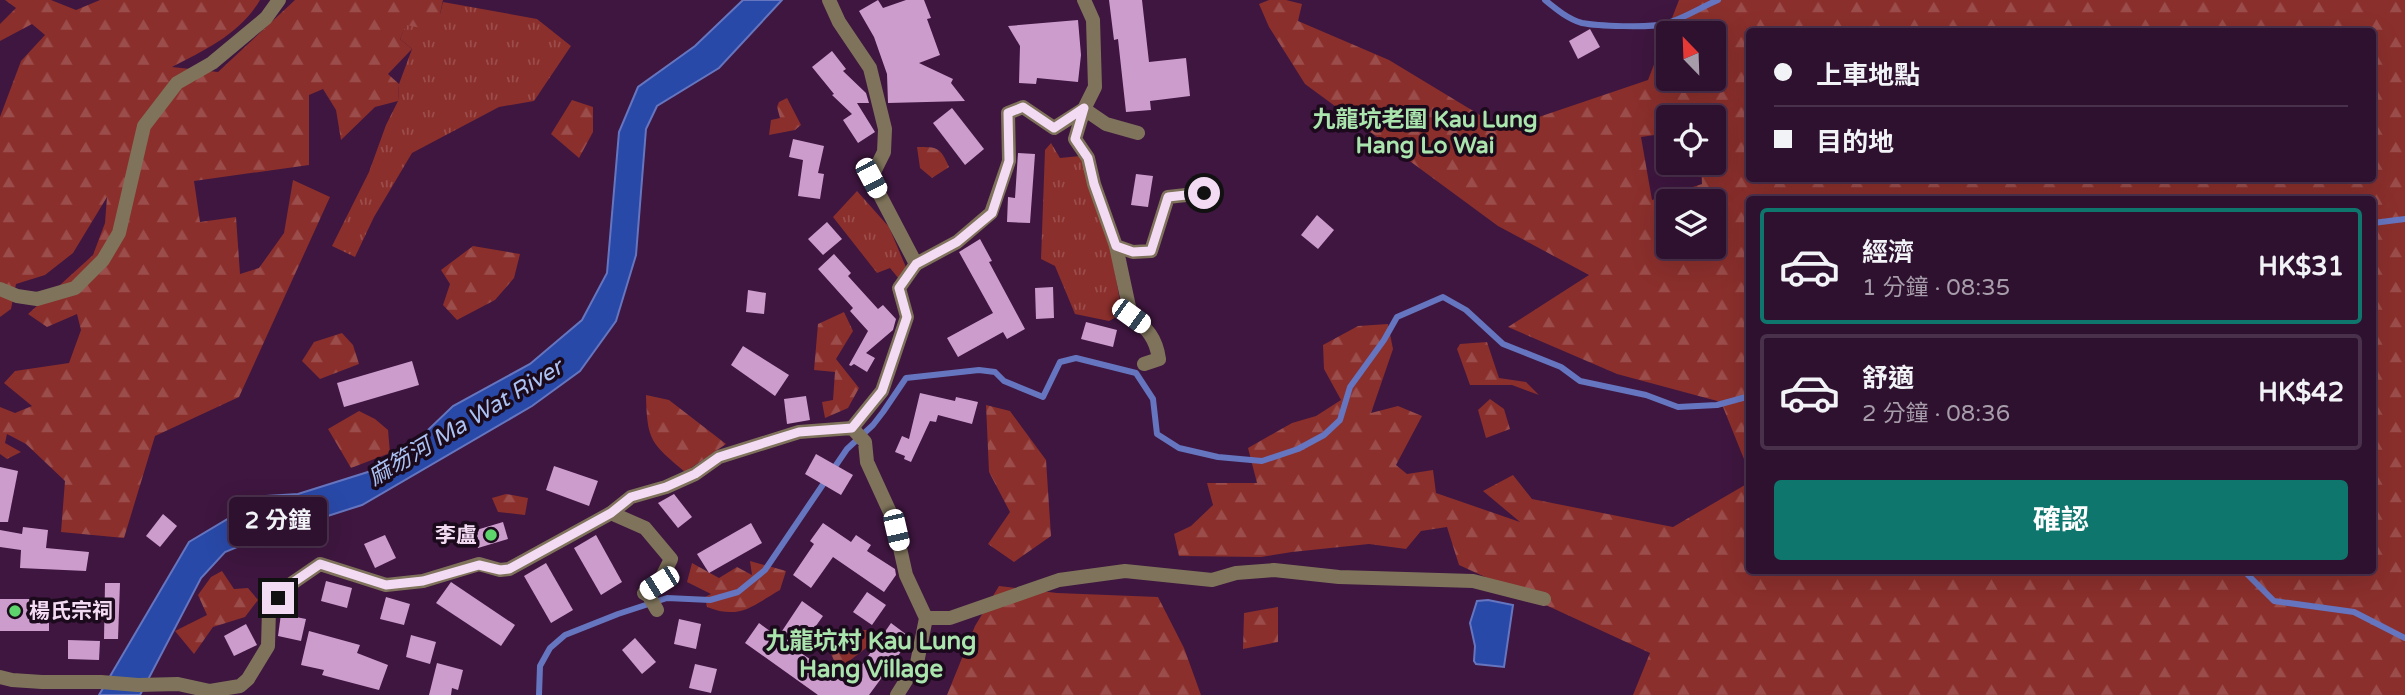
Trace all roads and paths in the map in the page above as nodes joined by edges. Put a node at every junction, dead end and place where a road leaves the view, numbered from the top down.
1 (279, 0) edge
2 (829, 0) edge
3 (1084, 0) edge
4 (1084, 108) junction
5 (1138, 134) dead end
6 (1204, 193) dead end
7 (1116, 246) junction
8 (916, 264) junction
9 (0, 289) edge
10 (1143, 363) dead end
11 (852, 428) junction
12 (611, 513) junction
13 (1544, 599) dead end
14 (657, 610) dead end
15 (926, 618) junction
16 (0, 677) edge
17 (897, 695) edge

1 - 9 street
2 - 8 street
3 - 4 street
4 - 5 street
4 - 7 street
4 - 8 street
6 - 7 street
7 - 10 street
8 - 11 street
11 - 12 street
11 - 15 street
12 - 14 street
12 - 16 street
13 - 15 street
15 - 17 street

